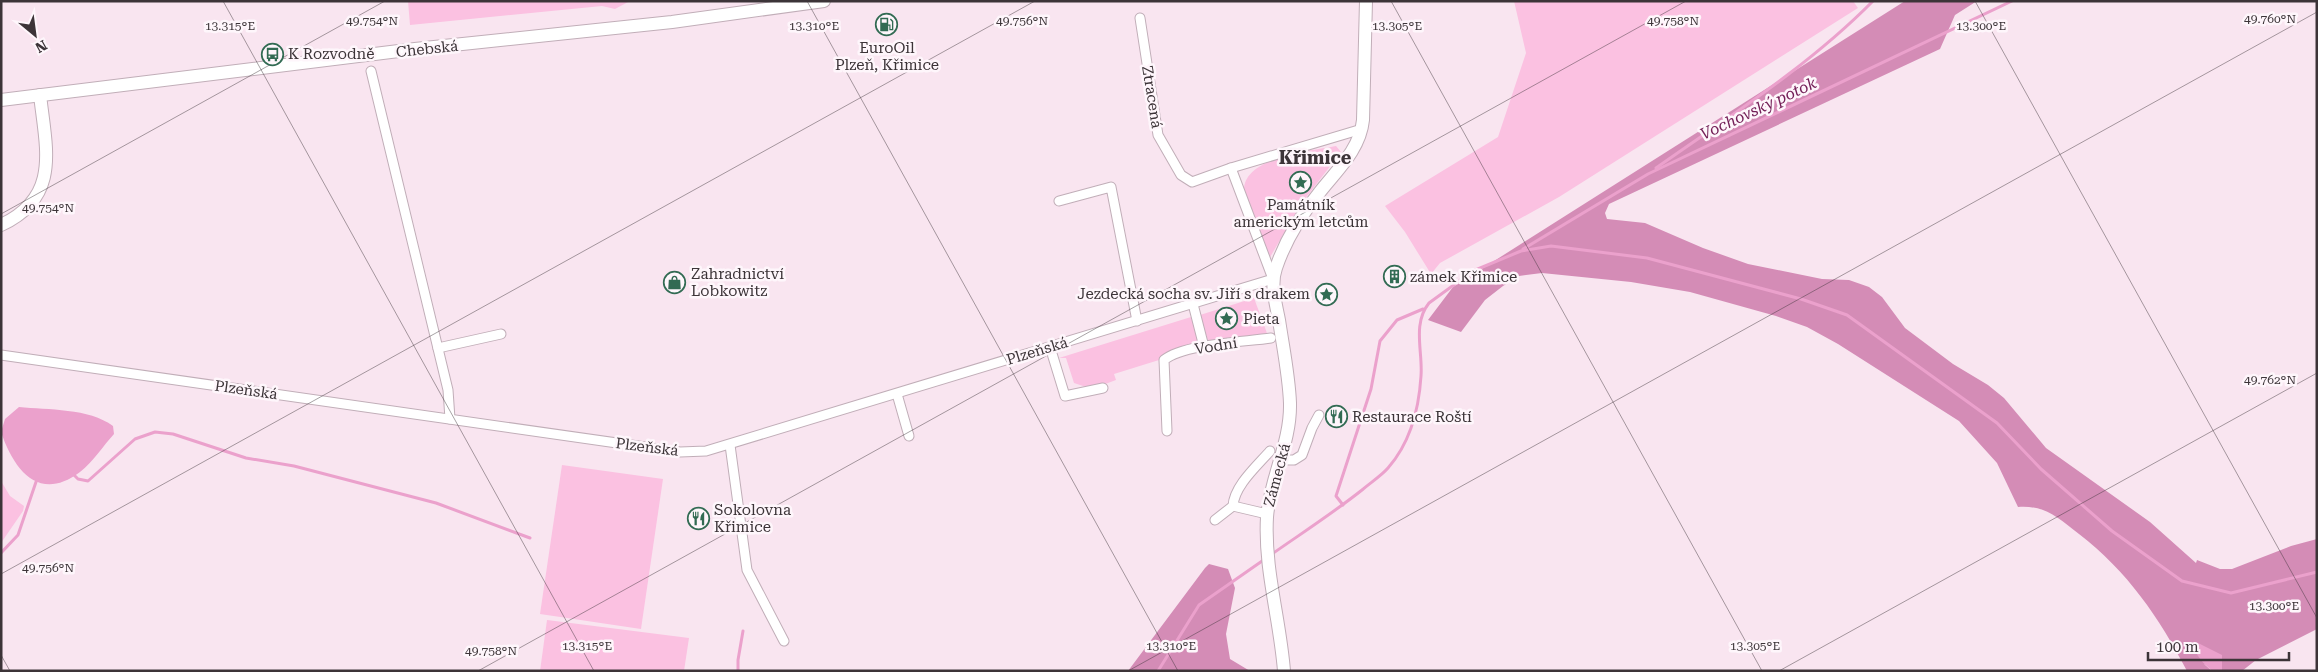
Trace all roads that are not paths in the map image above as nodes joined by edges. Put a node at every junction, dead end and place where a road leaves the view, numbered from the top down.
1 (824, 1) edge
2 (1366, 1) edge
3 (1140, 18) dead end
4 (371, 71) dead end
5 (40, 96) junction
6 (1, 100) edge
7 (1363, 125) junction
8 (1231, 168) junction
9 (1059, 201) dead end
10 (1, 225) edge
11 (1273, 279) junction
12 (1193, 304) junction
13 (1137, 322) junction
14 (501, 334) dead end
15 (1271, 338) dead end
16 (1050, 347) junction
17 (1204, 347) junction
18 (438, 348) junction
19 (1, 355) edge
20 (1103, 388) dead end
21 (897, 394) junction
22 (1319, 416) dead end
23 (450, 419) junction
24 (1167, 431) dead end
25 (909, 436) dead end
26 (730, 445) junction
27 (1270, 451) dead end
28 (1281, 460) junction
29 (1234, 506) junction
30 (1267, 514) junction
31 (1215, 520) dead end
32 (784, 641) dead end
33 (1284, 671) edge

1 - 5 main road, Chebská
2 - 7 main road
3 - 8 street, Ztracená
4 - 18 street
5 - 6 main road, Chebská
5 - 10 main road
7 - 8 street
7 - 11 main road
8 - 11 street
9 - 13 street
11 - 12 street, Plzeňská
11 - 28 main road, Zámecká
12 - 13 street, Plzeňská
12 - 17 street
13 - 16 street, Plzeňská
14 - 18 street
15 - 17 street, Vodní
16 - 20 street
16 - 21 street, Plzeňská
17 - 24 street, Vodní
18 - 23 street
19 - 23 street, Plzeňská
21 - 25 street
21 - 26 street, Plzeňská
22 - 28 street
23 - 26 street, Plzeňská
26 - 32 street
27 - 29 street
28 - 30 main road, Zámecká
29 - 30 street
29 - 31 street
30 - 33 main road, Zámecká

